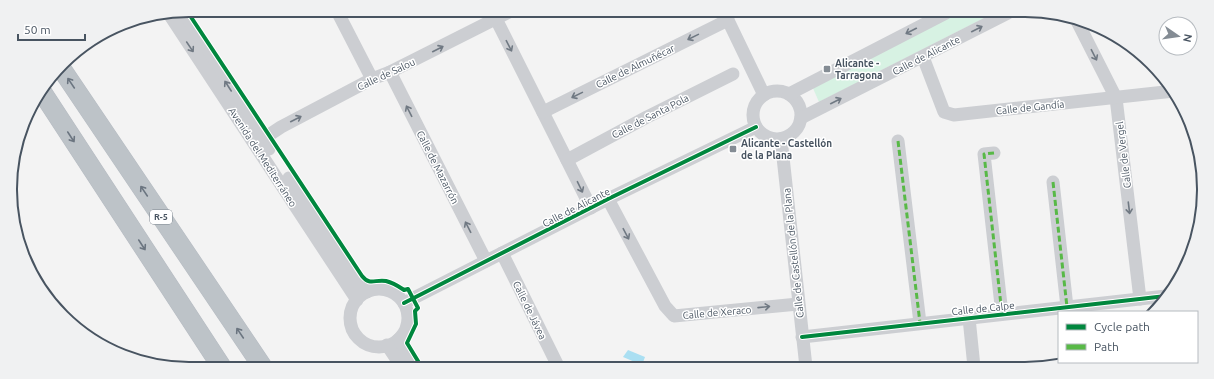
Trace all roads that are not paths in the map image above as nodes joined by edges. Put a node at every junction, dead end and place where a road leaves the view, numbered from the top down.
1 (183, 17) edge
2 (340, 17) edge
3 (490, 17) edge
4 (495, 17) edge
5 (724, 17) edge
6 (726, 17) edge
7 (938, 17) edge
8 (1000, 17) edge
9 (171, 18) edge
10 (1079, 26) edge
11 (923, 58) junction
12 (64, 72) edge
13 (390, 72) junction
14 (734, 74) dead end
15 (372, 80) junction
16 (1167, 92) edge
17 (789, 94) junction
18 (764, 95) junction
19 (45, 96) edge
20 (1116, 98) junction
21 (543, 112) junction
22 (801, 118) junction
23 (756, 127) junction
24 (263, 139) junction
25 (780, 139) junction
26 (898, 141) dead end
27 (994, 153) dead end
28 (567, 160) junction
29 (1053, 182) dead end
30 (608, 199) junction
31 (591, 208) junction
32 (502, 254) junction
33 (486, 261) junction
34 (362, 296) junction
35 (1159, 297) edge
36 (1140, 299) junction
37 (404, 303) junction
38 (798, 304) junction
39 (1067, 307) junction
40 (1002, 314) junction
41 (969, 318) junction
42 (920, 323) junction
43 (802, 336) junction
44 (399, 339) junction
45 (387, 346) junction
46 (218, 362) edge
47 (259, 362) edge
48 (398, 362) edge
49 (409, 362) edge
50 (556, 362) edge
51 (805, 362) edge
52 (973, 362) edge

24 -> 1 street, Avenida del Mediterráneo
2 - 15 street
13 -> 3 street, Calle de Salou
4 -> 21 street
5 -> 21 street, Calle de Almuñécar
6 - 18 street
7 -> 17 street
11 -> 8 street, Calle de Alicante
9 -> 34 street, Avenida del Mediterráneo
10 -> 20 street, Calle de Vergel
11 - 20 street, Calle de Gandía
22 -> 11 street, Calle de Alicante
47 -> 12 highway, R-5
13 - 15 street, Calle de Salou
33 -> 13 street, Calle de Mazarrón
14 - 28 street, Calle de Santa Pola
24 -> 15 street, Calle de Salou
16 - 20 street, Calle de Gandía
17 - 18 street
17 - 22 street
18 - 23 street
19 -> 46 highway
20 -> 36 street, Calle de Vergel
21 - 28 street
22 - 25 street
23 - 25 street
23 - 30 street, Calle de Alicante
24 - 34 street, Avenida del Mediterráneo
25 - 38 street, Calle de Castellón de la Plana
26 - 42 street
27 - 40 street
28 -> 31 street
29 - 39 street
30 - 31 street, Calle de Alicante
30 -> 38 street, Calle de Xeraco
31 - 32 street, Calle de Alicante
32 - 33 street, Calle de Alicante
32 - 50 street, Calle de Jávea
33 - 37 street, Calle de Alicante
34 - 37 street
34 - 45 street
35 - 36 street, Calle de Calpe
36 - 39 street, Calle de Calpe
37 - 44 street
38 - 43 street, Calle de Castellón de la Plana
39 - 40 street, Calle de Calpe
40 - 41 street, Calle de Calpe
41 - 42 street, Calle de Calpe
41 - 52 street
42 - 43 street, Calle de Calpe
43 - 51 street, Calle de Castellón de la Plana
44 - 45 street
44 - 49 street
45 - 48 street

